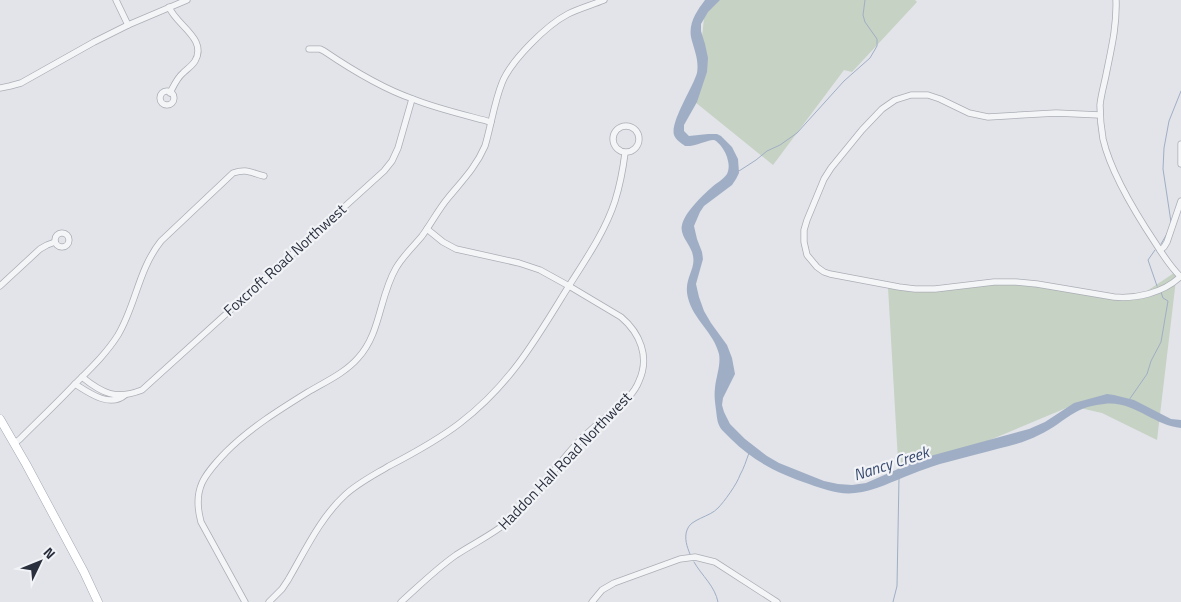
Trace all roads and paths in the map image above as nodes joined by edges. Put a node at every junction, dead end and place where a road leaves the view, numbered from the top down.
1 (116, 0) edge
2 (187, 0) edge
3 (604, 0) edge
4 (1116, 0) edge
5 (169, 7) junction
6 (128, 25) junction
7 (309, 49) dead end
8 (0, 88) edge
9 (170, 93) dead end
10 (412, 99) junction
11 (1100, 115) junction
12 (491, 122) junction
13 (1181, 144) edge
14 (625, 152) junction
15 (1181, 164) edge
16 (264, 176) dead end
17 (1181, 201) edge
18 (427, 229) junction
19 (55, 242) dead end
20 (1160, 250) junction
21 (1181, 277) edge
22 (0, 286) edge
23 (569, 286) junction
24 (82, 377) junction
25 (75, 384) junction
26 (125, 395) junction
27 (0, 419) edge
28 (15, 443) junction
29 (98, 602) edge
30 (245, 602) edge
31 (269, 602) edge
32 (401, 602) edge
33 (592, 602) edge
34 (777, 602) edge

1 - 6 street
2 - 5 street
3 - 12 street
4 - 11 street
5 - 6 street
5 - 9 street
6 - 8 street
7 - 10 street
10 - 12 street
10 - 26 street, Foxcroft Road Northwest
11 - 20 street
11 - 21 street
12 - 18 street
13 - 15 street
14 - 14 street
14 - 23 street
16 - 24 street
17 - 20 street
18 - 23 street, Haddon Hall Road Northwest
18 - 30 street
19 - 22 street
20 - 21 street
23 - 31 street
23 - 32 street, Haddon Hall Road Northwest
24 - 25 street
24 - 26 street
25 - 26 street, Foxcroft Road Northwest
25 - 28 street
27 - 28 main road
28 - 29 main road
33 - 34 street

